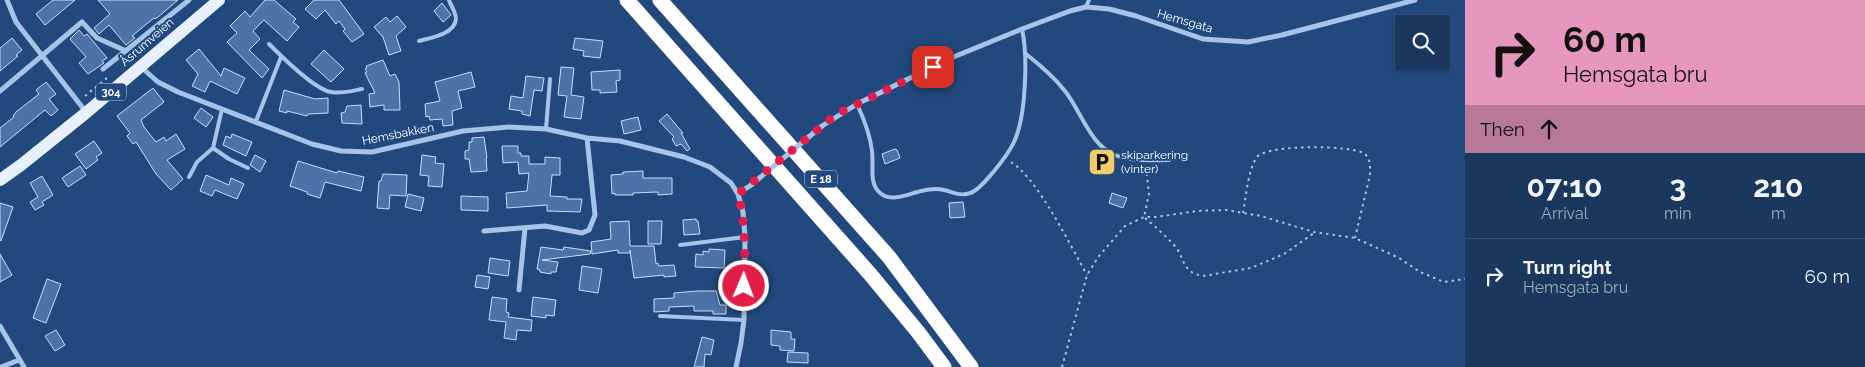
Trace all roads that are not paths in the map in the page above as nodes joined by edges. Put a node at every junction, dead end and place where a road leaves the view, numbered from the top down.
1 (7, 0) edge
2 (189, 0) edge
3 (219, 0) edge
4 (449, 0) edge
5 (628, 0) edge
6 (660, 0) edge
7 (1090, 0) edge
8 (1415, 0) edge
9 (1086, 8) junction
10 (1022, 29) junction
11 (419, 41) dead end
12 (269, 44) dead end
13 (124, 50) junction
14 (1026, 54) junction
15 (43, 56) junction
16 (282, 57) junction
17 (141, 66) junction
18 (103, 69) dead end
19 (550, 79) dead end
20 (362, 89) dead end
21 (0, 91) edge
22 (857, 104) junction
23 (222, 109) junction
24 (87, 112) junction
25 (256, 121) junction
26 (546, 129) junction
27 (587, 138) junction
28 (213, 148) junction
29 (1169, 160) dead end
30 (248, 168) dead end
31 (189, 177) dead end
32 (0, 180) edge
33 (738, 194) junction
34 (525, 228) junction
35 (484, 231) dead end
36 (745, 236) junction
37 (680, 245) dead end
38 (519, 290) dead end
39 (660, 316) dead end
40 (744, 320) junction
41 (0, 326) edge
42 (19, 360) junction
43 (1, 367) edge
44 (24, 367) edge
45 (736, 367) edge
46 (944, 367) edge
47 (971, 367) edge

1 - 15 street
2 - 13 street
3 - 17 main road, Åsrumveien / 304
4 - 11 lane
5 - 46 highway, E 18
6 - 47 highway, E 18
7 - 9 lane
8 - 9 street, Hemsgata
9 - 10 street, Hemsgata
10 - 14 lane
10 - 22 street, Hemsgata
12 - 16 lane
13 - 15 street
13 - 18 street
14 - 22 lane
14 - 29 lane
15 - 21 street
15 - 24 street
16 - 20 lane
16 - 25 lane
17 - 23 street, Hemsbakken
17 - 24 main road, Åsrumveien / 304
19 - 26 lane
22 - 33 street, Hemsgata, bridge
23 - 25 street, Hemsbakken
23 - 28 lane
24 - 32 main road, Åsrumveien / 304
25 - 26 street, Hemsbakken
26 - 27 street, Hemsbakken
27 - 33 street, Hemsbakken
27 - 34 street
28 - 30 lane
28 - 31 lane
33 - 36 street, Hemsbakken
34 - 35 street
34 - 38 street
36 - 37 lane
36 - 40 street, Hemsbakken
39 - 40 lane
40 - 45 street, Hemsbakken
41 - 42 street
42 - 43 street
42 - 44 street

